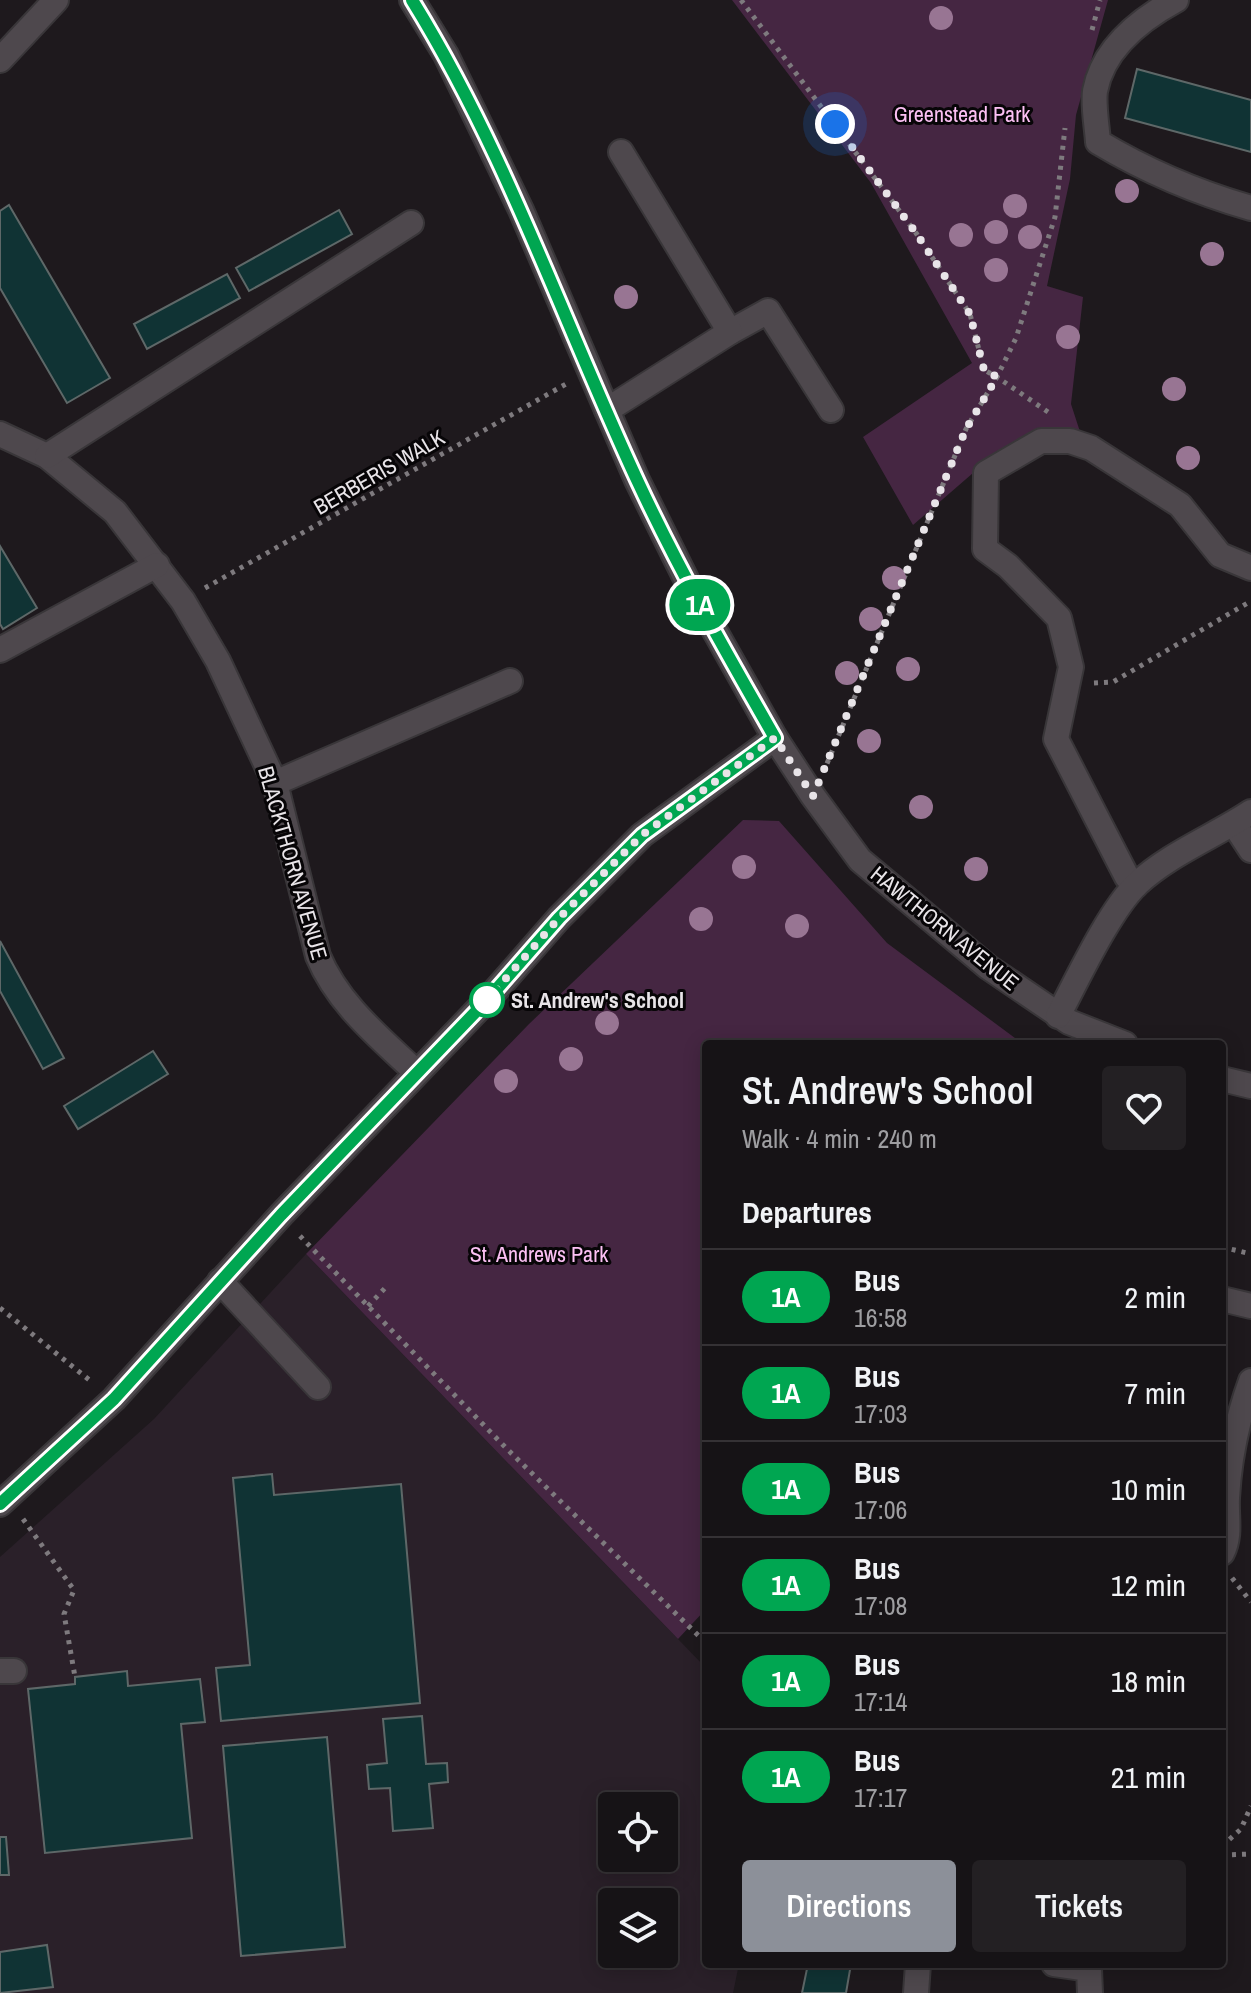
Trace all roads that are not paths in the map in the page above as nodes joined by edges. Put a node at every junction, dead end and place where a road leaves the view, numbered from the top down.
1 (56, 0) edge
2 (412, 0) edge
3 (1176, 0) edge
4 (0, 60) edge
5 (621, 152) dead end
6 (1251, 208) edge
7 (411, 223) dead end
8 (730, 332) junction
9 (607, 410) junction
10 (831, 410) dead end
11 (0, 434) edge
12 (47, 456) junction
13 (157, 565) junction
14 (1251, 568) edge
15 (0, 650) edge
16 (510, 681) dead end
17 (775, 738) junction
18 (275, 783) junction
19 (1242, 818) edge
20 (1251, 850) edge
21 (1136, 885) junction
22 (1058, 1016) junction
23 (1115, 1040) edge
24 (416, 1072) junction
25 (1226, 1080) edge
26 (1251, 1086) edge
27 (220, 1281) junction
28 (1226, 1300) edge
29 (1251, 1306) edge
30 (1251, 1381) edge
31 (318, 1387) dead end
32 (4, 1502) edge
33 (1226, 1545) edge
34 (918, 1968) edge
35 (1082, 1968) edge
36 (916, 1993) edge
37 (1090, 1993) edge

1 - 4 street
2 - 9 street, HAWTHORN AVENUE
3 - 6 street
5 - 8 street
7 - 12 street
8 - 9 street
8 - 10 street
9 - 17 street, HAWTHORN AVENUE
11 - 12 street, BLACKTHORN AVENUE
12 - 13 street, BLACKTHORN AVENUE
13 - 15 street
13 - 18 street, BLACKTHORN AVENUE
14 - 21 street
16 - 18 street
17 - 22 street, HAWTHORN AVENUE
17 - 24 street
18 - 24 street, BLACKTHORN AVENUE
19 - 20 street
19 - 21 street
21 - 22 street
22 - 23 street, HAWTHORN AVENUE
24 - 27 street
25 - 26 street
27 - 31 street
27 - 32 street
28 - 29 street
30 - 33 street
34 - 36 street
35 - 37 street

